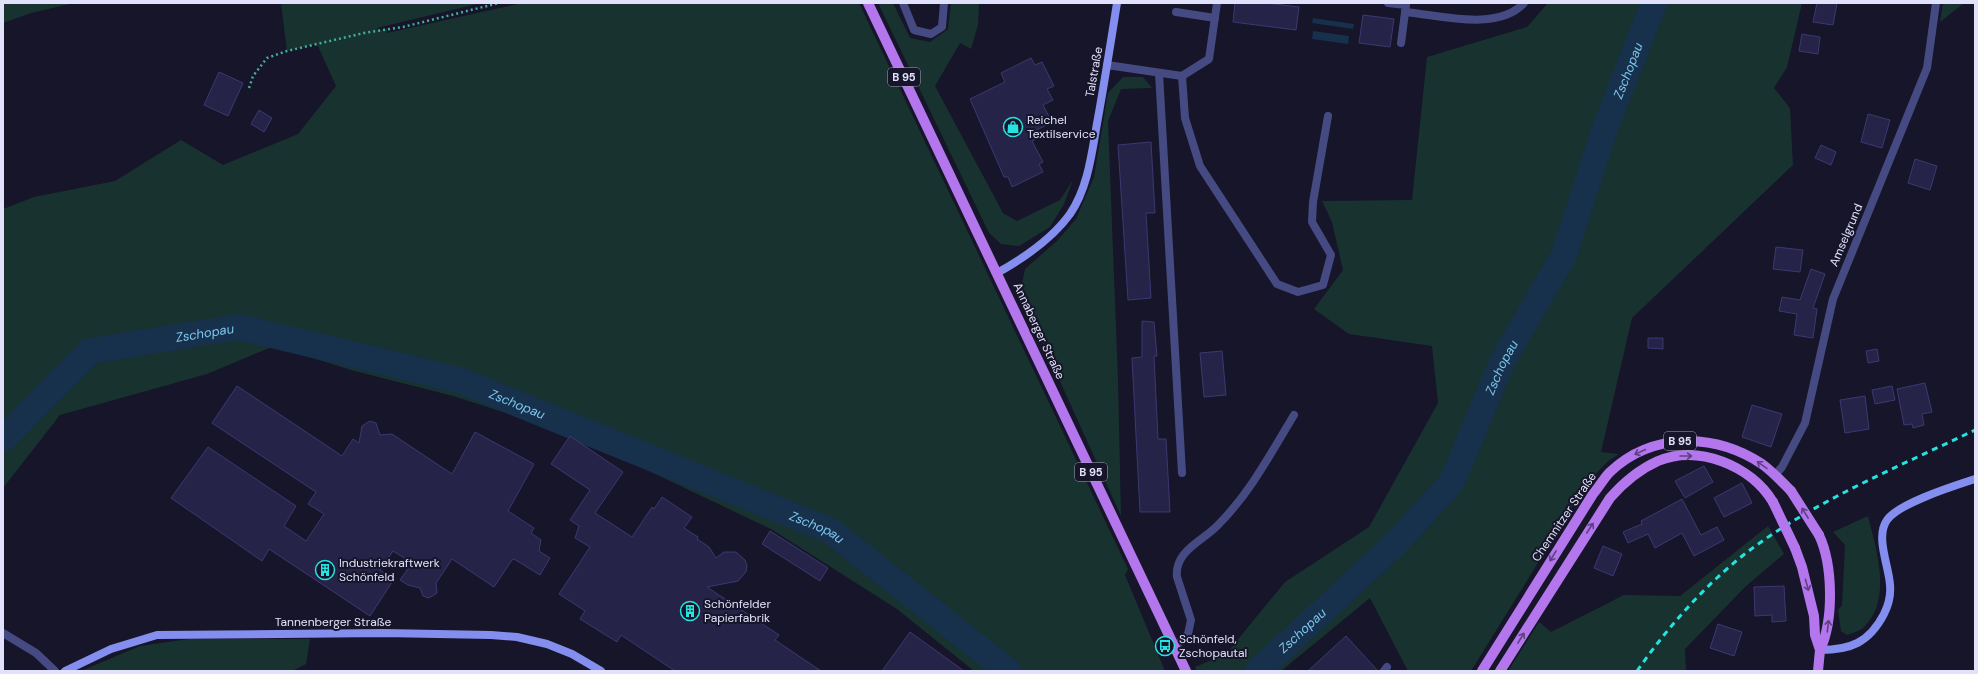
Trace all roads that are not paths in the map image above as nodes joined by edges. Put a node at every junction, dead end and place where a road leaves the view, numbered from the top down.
1 (868, 3) edge
2 (903, 3) edge
3 (944, 3) edge
4 (1117, 3) edge
5 (1217, 3) edge
6 (1388, 3) edge
7 (1524, 3) edge
8 (1936, 3) edge
9 (1176, 12) dead end
10 (1405, 12) junction
11 (1215, 18) junction
12 (1401, 43) dead end
13 (1107, 65) junction
14 (1159, 73) junction
15 (1182, 76) junction
16 (1328, 116) dead end
17 (997, 273) junction
18 (1294, 415) dead end
19 (1182, 473) dead end
20 (1775, 475) junction
21 (1975, 479) edge
22 (3, 633) edge
23 (1175, 647) junction
24 (1820, 650) junction
25 (55, 671) edge
26 (65, 671) edge
27 (601, 671) edge
28 (1186, 671) edge
29 (1482, 671) edge
30 (1500, 671) edge
31 (1818, 671) edge

1 - 17 main road, Annaberger Straße / B 95
2 - 3 street
4 - 13 main road, Talstraße
5 - 11 street
6 - 10 street
7 - 10 street
8 - 20 street, Amselgrund
9 - 11 street
10 - 12 street
11 - 15 street
13 - 14 street
13 - 17 main road, Talstraße
14 - 15 street
14 - 19 street
15 - 16 street
17 - 23 main road, Annaberger Straße / B 95
18 - 23 street
24 -> 20 main road, Chemnitzer Straße / B 95, bridge
20 -> 29 main road, Chemnitzer Straße / B 95
21 - 24 main road
22 - 25 street
23 - 28 main road, Annaberger Straße / B 95
30 -> 24 main road, Chemnitzer Straße / B 95, bridge
24 - 31 main road, Chemnitzer Straße / B 95
26 - 27 main road, Tannenberger Straße

